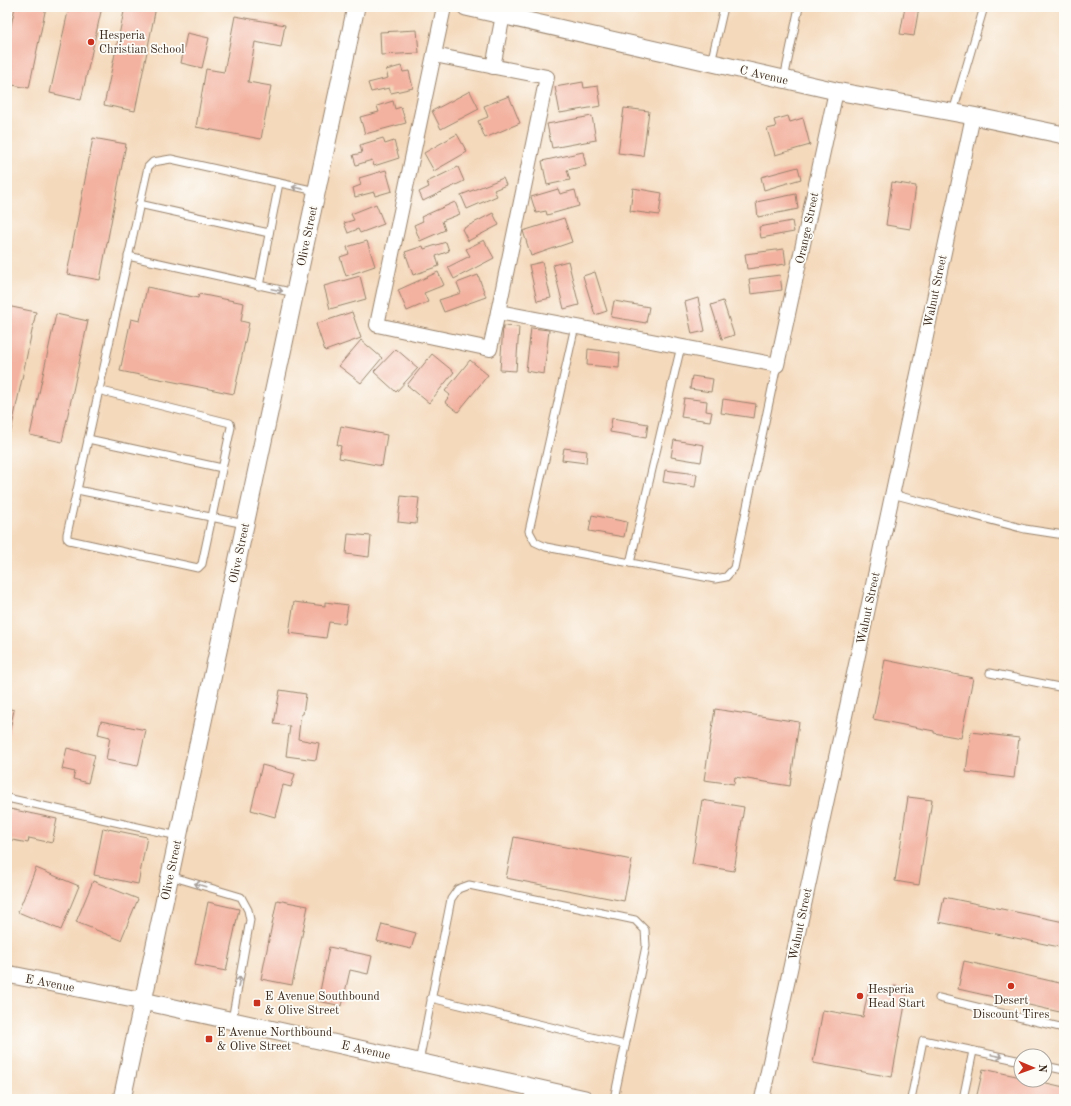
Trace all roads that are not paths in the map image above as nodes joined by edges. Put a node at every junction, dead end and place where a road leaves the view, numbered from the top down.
1 (356, 7) edge
2 (444, 7) edge
3 (466, 7) edge
4 (724, 7) edge
5 (799, 7) edge
6 (984, 7) edge
7 (503, 15) junction
8 (434, 55) junction
9 (711, 63) junction
10 (493, 67) junction
11 (784, 79) junction
12 (836, 91) junction
13 (953, 112) junction
14 (973, 116) junction
15 (1064, 136) edge
16 (279, 184) junction
17 (316, 192) junction
18 (139, 204) junction
19 (269, 233) junction
20 (128, 256) junction
21 (259, 286) junction
22 (295, 294) junction
23 (498, 312) junction
24 (575, 326) junction
25 (681, 346) junction
26 (777, 365) junction
27 (98, 390) junction
28 (88, 439) junction
29 (222, 468) junction
30 (77, 490) junction
31 (892, 494) junction
32 (212, 517) junction
33 (245, 524) junction
34 (1064, 535) edge
35 (630, 563) junction
36 (990, 672) dead end
37 (1064, 688) edge
38 (7, 798) edge
39 (178, 836) junction
40 (170, 876) junction
41 (7, 974) edge
42 (431, 998) junction
43 (939, 998) dead end
44 (143, 1001) junction
45 (232, 1020) junction
46 (1064, 1028) edge
47 (625, 1045) junction
48 (973, 1051) junction
49 (1013, 1059) edge
50 (419, 1062) junction
51 (1053, 1068) edge
52 (1064, 1070) edge
53 (529, 1093) edge
54 (122, 1099) edge
55 (584, 1099) edge
56 (614, 1099) edge
57 (762, 1099) edge
58 (911, 1099) edge
59 (963, 1099) edge

1 - 17 street, Olive Street
2 - 8 street
3 - 7 street, C Avenue
4 - 9 lane
5 - 11 lane
6 - 13 lane
7 - 9 street, C Avenue
7 - 10 street
8 - 10 street
8 - 23 street
9 - 11 street, C Avenue
10 - 23 street
11 - 12 street, C Avenue
12 - 13 street, C Avenue
12 - 26 street, Orange Street
13 - 14 street, C Avenue
14 - 15 street, C Avenue
14 - 31 street, Walnut Street
17 -> 16 lane
16 - 18 lane
16 - 19 lane
17 - 22 street, Olive Street
18 - 19 lane
18 - 20 lane
19 - 21 lane
20 - 21 lane
20 - 27 lane
21 -> 22 lane
22 - 33 street, Olive Street
23 - 24 street
24 - 25 street
24 - 35 lane
25 - 26 street
25 - 35 lane
26 - 35 lane
27 - 28 lane
27 - 29 lane
28 - 29 lane
28 - 30 lane
29 - 32 lane
30 - 32 lane
30 - 32 lane
31 - 34 lane
31 - 57 street, Walnut Street
32 - 33 lane
33 - 39 street, Olive Street
36 - 37 lane
38 - 39 lane
39 - 40 street, Olive Street
40 - 44 street, Olive Street
45 -> 40 lane
41 - 44 street, E Avenue
42 - 47 lane
42 - 47 lane
42 - 50 lane
43 - 46 lane
44 - 45 street, E Avenue
44 - 54 street, Olive Street
45 - 50 street, E Avenue
47 - 56 lane
48 -> 49 lane
48 - 58 lane
48 - 59 lane
50 - 53 street, E Avenue
51 - 52 lane
53 - 55 street, E Avenue

